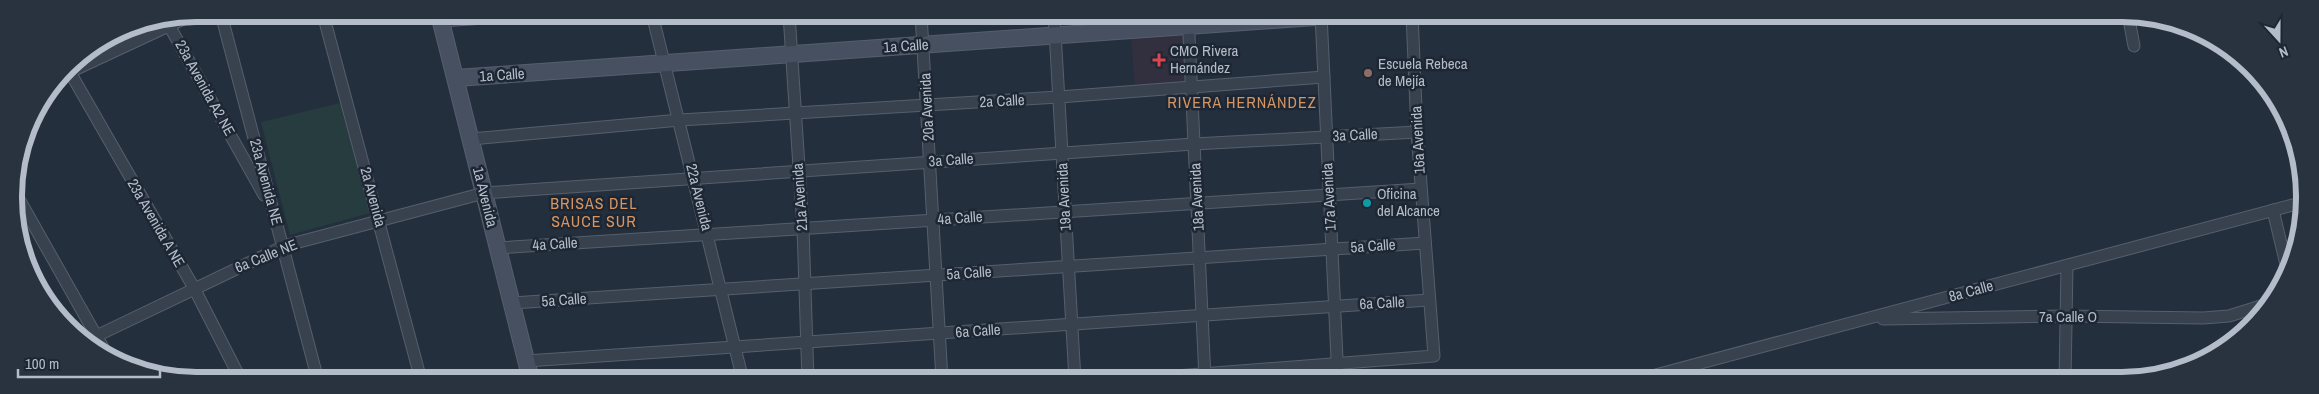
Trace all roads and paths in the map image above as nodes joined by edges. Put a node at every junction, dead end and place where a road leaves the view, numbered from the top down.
1 (223, 23) edge
2 (325, 23) edge
3 (441, 23) edge
4 (654, 23) edge
5 (790, 23) edge
6 (922, 23) edge
7 (1054, 23) edge
8 (1165, 23) edge
9 (1189, 23) edge
10 (1321, 23) edge
11 (1412, 23) edge
12 (2130, 23) edge
13 (169, 25) edge
14 (160, 27) edge
15 (1055, 37) junction
16 (923, 45) junction
17 (2134, 46) dead end
18 (792, 55) junction
19 (89, 61) edge
20 (664, 63) junction
21 (1324, 77) junction
22 (70, 78) edge
23 (456, 78) junction
24 (1192, 87) junction
25 (1058, 97) junction
26 (927, 105) junction
27 (795, 112) junction
28 (680, 120) junction
29 (1417, 132) junction
30 (1326, 137) junction
31 (471, 139) junction
32 (1194, 144) junction
33 (1062, 153) junction
34 (930, 161) junction
35 (798, 171) junction
36 (694, 178) junction
37 (1421, 189) junction
38 (484, 194) junction
39 (1329, 195) junction
40 (1197, 203) junction
41 (2296, 204) edge
42 (23, 207) edge
43 (272, 209) junction
44 (2273, 210) junction
45 (1065, 212) junction
46 (933, 220) junction
47 (380, 221) junction
48 (803, 228) junction
49 (708, 234) junction
50 (1425, 243) junction
51 (284, 246) junction
52 (498, 248) junction
53 (1332, 249) junction
54 (1200, 258) junction
55 (2285, 259) edge
56 (2067, 266) junction
57 (1068, 267) junction
58 (936, 276) junction
59 (806, 284) junction
60 (194, 288) junction
61 (721, 290) junction
62 (1429, 300) junction
63 (512, 303) junction
64 (1334, 306) junction
65 (2256, 307) edge
66 (1202, 315) junction
67 (2066, 316) junction
68 (1866, 319) junction
69 (1072, 326) junction
70 (90, 334) edge
71 (939, 334) junction
72 (94, 337) edge
73 (808, 342) junction
74 (734, 346) junction
75 (526, 361) junction
76 (1337, 364) junction
77 (236, 371) edge
78 (316, 371) edge
79 (419, 371) edge
80 (529, 371) edge
81 (741, 371) edge
82 (808, 371) edge
83 (941, 371) edge
84 (1074, 371) edge
85 (1205, 371) edge
86 (1296, 371) edge
87 (1337, 371) edge
88 (1671, 371) edge
89 (2065, 371) edge

1 - 43 street, 23a Avenida NE
2 - 47 street, 2a Avenida
3 - 23 street, 1a Avenida
4 - 20 street, 22a Avenida
5 - 18 street, 21a Avenida
6 - 16 street, 20a Avenida
7 - 15 street, 19a Avenida
8 - 15 street, 1a Calle
9 - 24 street, 18a Avenida
10 - 21 street, 17a Avenida
11 - 29 street, 16a Avenida
12 - 17 street
13 - 43 street, 23a Avenida A2 NE
14 - 19 street
15 - 16 street, 1a Calle
15 - 25 street, 19a Avenida
16 - 18 street, 1a Calle
16 - 26 street, 20a Avenida
18 - 20 street, 1a Calle
18 - 27 street, 21a Avenida
20 - 23 street, 1a Calle
20 - 28 street, 22a Avenida
21 - 24 street, 2a Calle
21 - 30 street, 17a Avenida
22 - 60 street, 23a Avenida A NE
23 - 31 street, 1a Avenida
24 - 25 street, 2a Calle
24 - 32 street, 18a Avenida
25 - 26 street, 2a Calle
25 - 33 street, 19a Avenida
26 - 27 street, 2a Calle
26 - 34 street, 20a Avenida
27 - 28 street, 2a Calle
27 - 35 street, 21a Avenida
28 - 31 street, 2a Calle
28 - 36 street, 22a Avenida
29 - 30 street, 3a Calle
29 - 37 street, 16a Avenida
30 - 32 street, 3a Calle
30 - 39 street, 17a Avenida
31 - 38 street, 1a Avenida
32 - 33 street, 3a Calle
32 - 40 street, 18a Avenida
33 - 34 street, 3a Calle
33 - 45 street, 19a Avenida
34 - 35 street, 3a Calle
34 - 46 street, 20a Avenida
35 - 36 street, 3a Calle
35 - 48 street, 21a Avenida
36 - 38 street, 3a Calle
36 - 49 street, 22a Avenida
37 - 39 street, 4a Calle
37 - 50 street, 16a Avenida
38 - 47 street, 6a Calle NE
38 - 52 street, 1a Avenida
39 - 40 street, 4a Calle
39 - 53 street, 17a Avenida
40 - 45 street, 4a Calle
40 - 54 street, 18a Avenida
41 - 44 street, 8a Calle
42 - 70 street
43 - 51 street, 23a Avenida NE
44 - 55 street
44 - 56 street, 8a Calle
45 - 46 street, 4a Calle
45 - 57 street, 19a Avenida
46 - 48 street, 4a Calle
46 - 58 street, 20a Avenida
47 - 51 street, 6a Calle NE
47 - 79 street, 2a Avenida
48 - 49 street, 4a Calle
48 - 59 street, 21a Avenida
49 - 52 street, 4a Calle
49 - 61 street, 22a Avenida
50 - 53 street, 5a Calle
50 - 62 street, 16a Avenida
51 - 60 street, 6a Calle NE
51 - 78 street, 23a Avenida NE
52 - 63 street, 1a Avenida
53 - 54 street, 5a Calle
53 - 64 street, 17a Avenida
54 - 57 street, 5a Calle
54 - 66 street, 18a Avenida
56 - 67 street
56 - 68 street, 8a Calle
57 - 58 street, 5a Calle
57 - 69 street, 19a Avenida
58 - 59 street, 5a Calle
58 - 71 street, 20a Avenida
59 - 61 street, 5a Calle
59 - 73 street, 21a Avenida
60 - 72 street, 6a Calle NE
60 - 77 street, 23a Avenida A NE
61 - 63 street, 5a Calle
61 - 74 street, 22a Avenida
62 - 64 street, 6a Calle
62 - 76 street, 16a Avenida
63 - 75 street, 1a Avenida
64 - 66 street, 6a Calle
64 - 76 street, 17a Avenida
65 - 67 street, 7a Calle O
66 - 69 street, 6a Calle
66 - 85 street, 18a Avenida
67 - 68 street, 7a Calle O
67 - 89 street
68 - 88 street, 8a Calle
69 - 71 street, 6a Calle
69 - 84 street, 19a Avenida
71 - 73 street, 6a Calle
71 - 83 street, 20a Avenida
73 - 74 street, 6a Calle
73 - 82 street, 21a Avenida
74 - 75 street, 6a Calle
74 - 81 street, 22a Avenida
75 - 80 street, 1a Avenida
76 - 86 street
76 - 87 street, 17a Avenida

